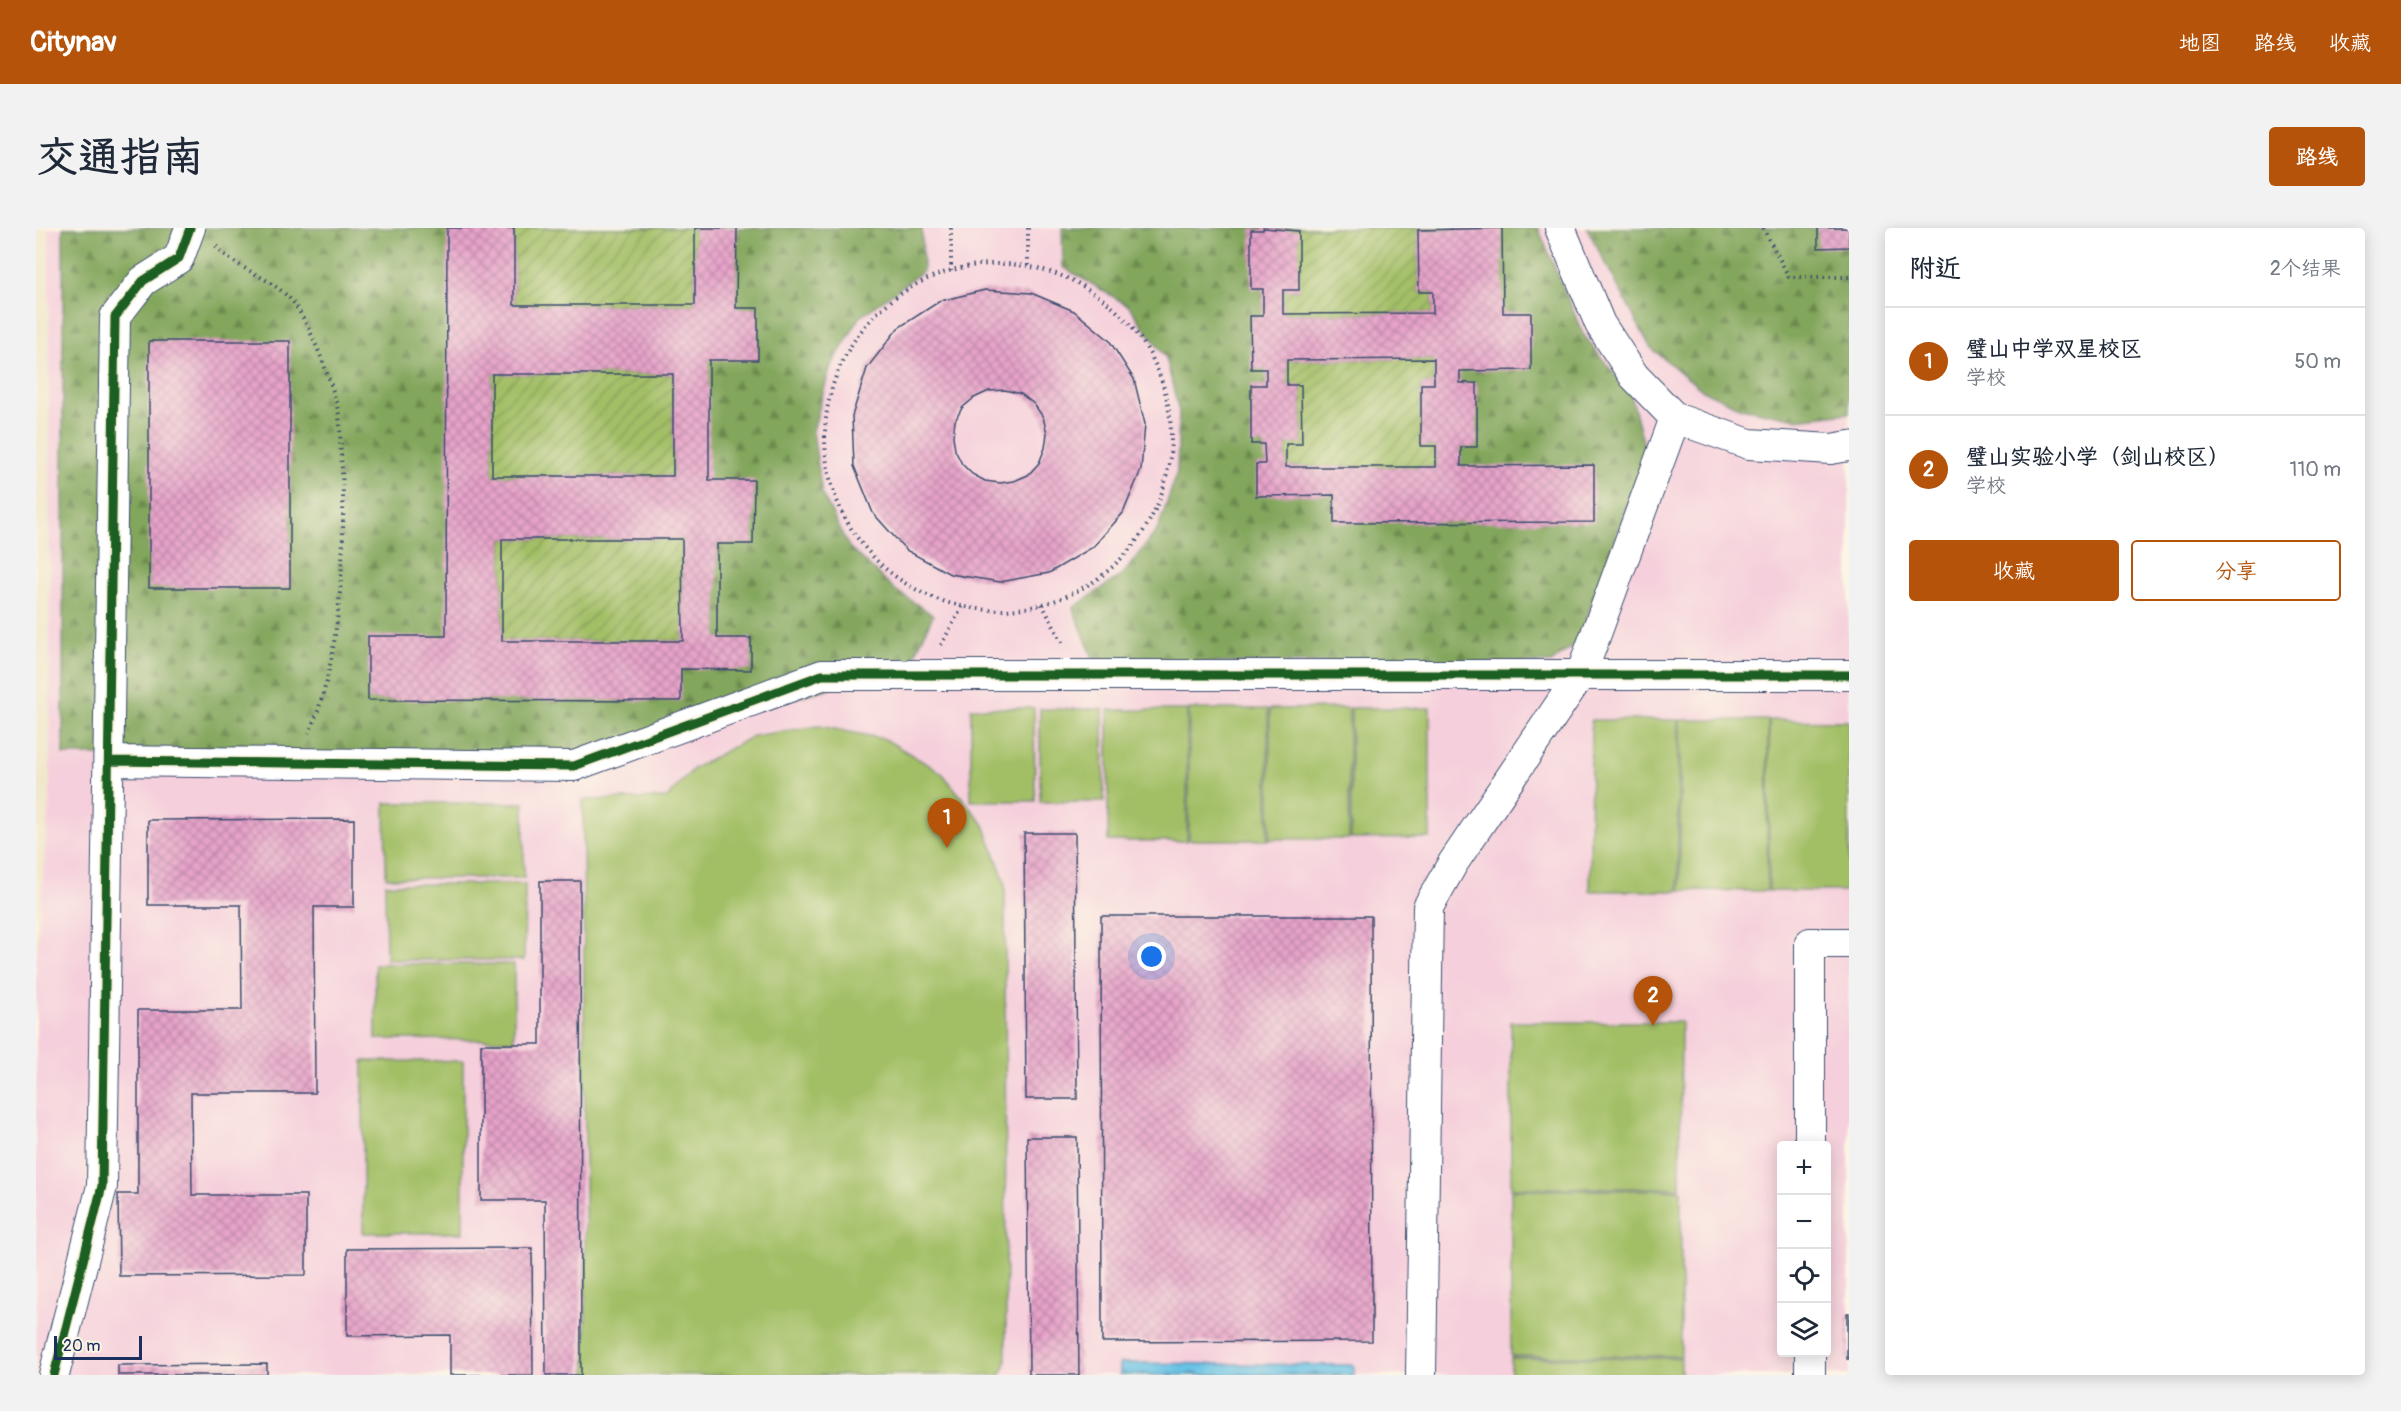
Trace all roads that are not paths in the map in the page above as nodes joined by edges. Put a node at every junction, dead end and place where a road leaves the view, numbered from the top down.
1 (1560, 228) edge
2 (202, 236) edge
3 (1675, 418) junction
4 (1849, 446) edge
5 (1580, 675) junction
6 (1849, 675) edge
7 (109, 761) junction
8 (1849, 943) edge
9 (1810, 1141) edge
10 (1810, 1357) edge
11 (54, 1375) edge
12 (1421, 1375) edge
13 (1810, 1375) edge

1 - 3 street
2 - 7 street
3 - 4 street
3 - 5 street
5 - 6 street
5 - 7 street
5 - 12 street
7 - 11 street
8 - 9 street
10 - 13 street

